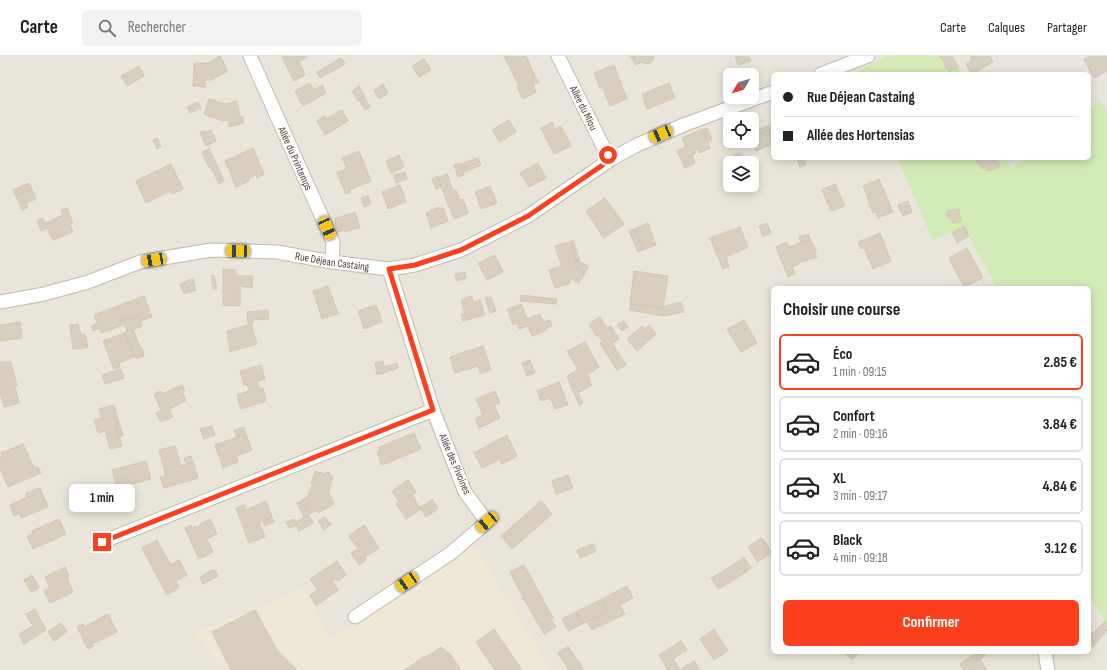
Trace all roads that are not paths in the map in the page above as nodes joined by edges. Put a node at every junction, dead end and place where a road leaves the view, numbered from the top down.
1 (250, 56) edge
2 (558, 56) edge
3 (868, 56) edge
4 (826, 72) edge
5 (771, 93) edge
6 (610, 160) junction
7 (332, 262) junction
8 (389, 269) junction
9 (0, 302) edge
10 (433, 410) junction
11 (102, 542) dead end
12 (356, 617) dead end
13 (1045, 654) edge
14 (1048, 670) edge

1 - 7 street, Allée du Printemps
2 - 6 street, Allée du Miou
3 - 4 street
5 - 6 street, Rue Déjean Castaing
6 - 8 street, Rue Déjean Castaing
7 - 8 street, Rue Déjean Castaing
7 - 9 street, Rue Déjean Castaing
8 - 10 street, Allée des Pivoines
10 - 11 street
10 - 12 street, Allée des Pivoines
13 - 14 street

